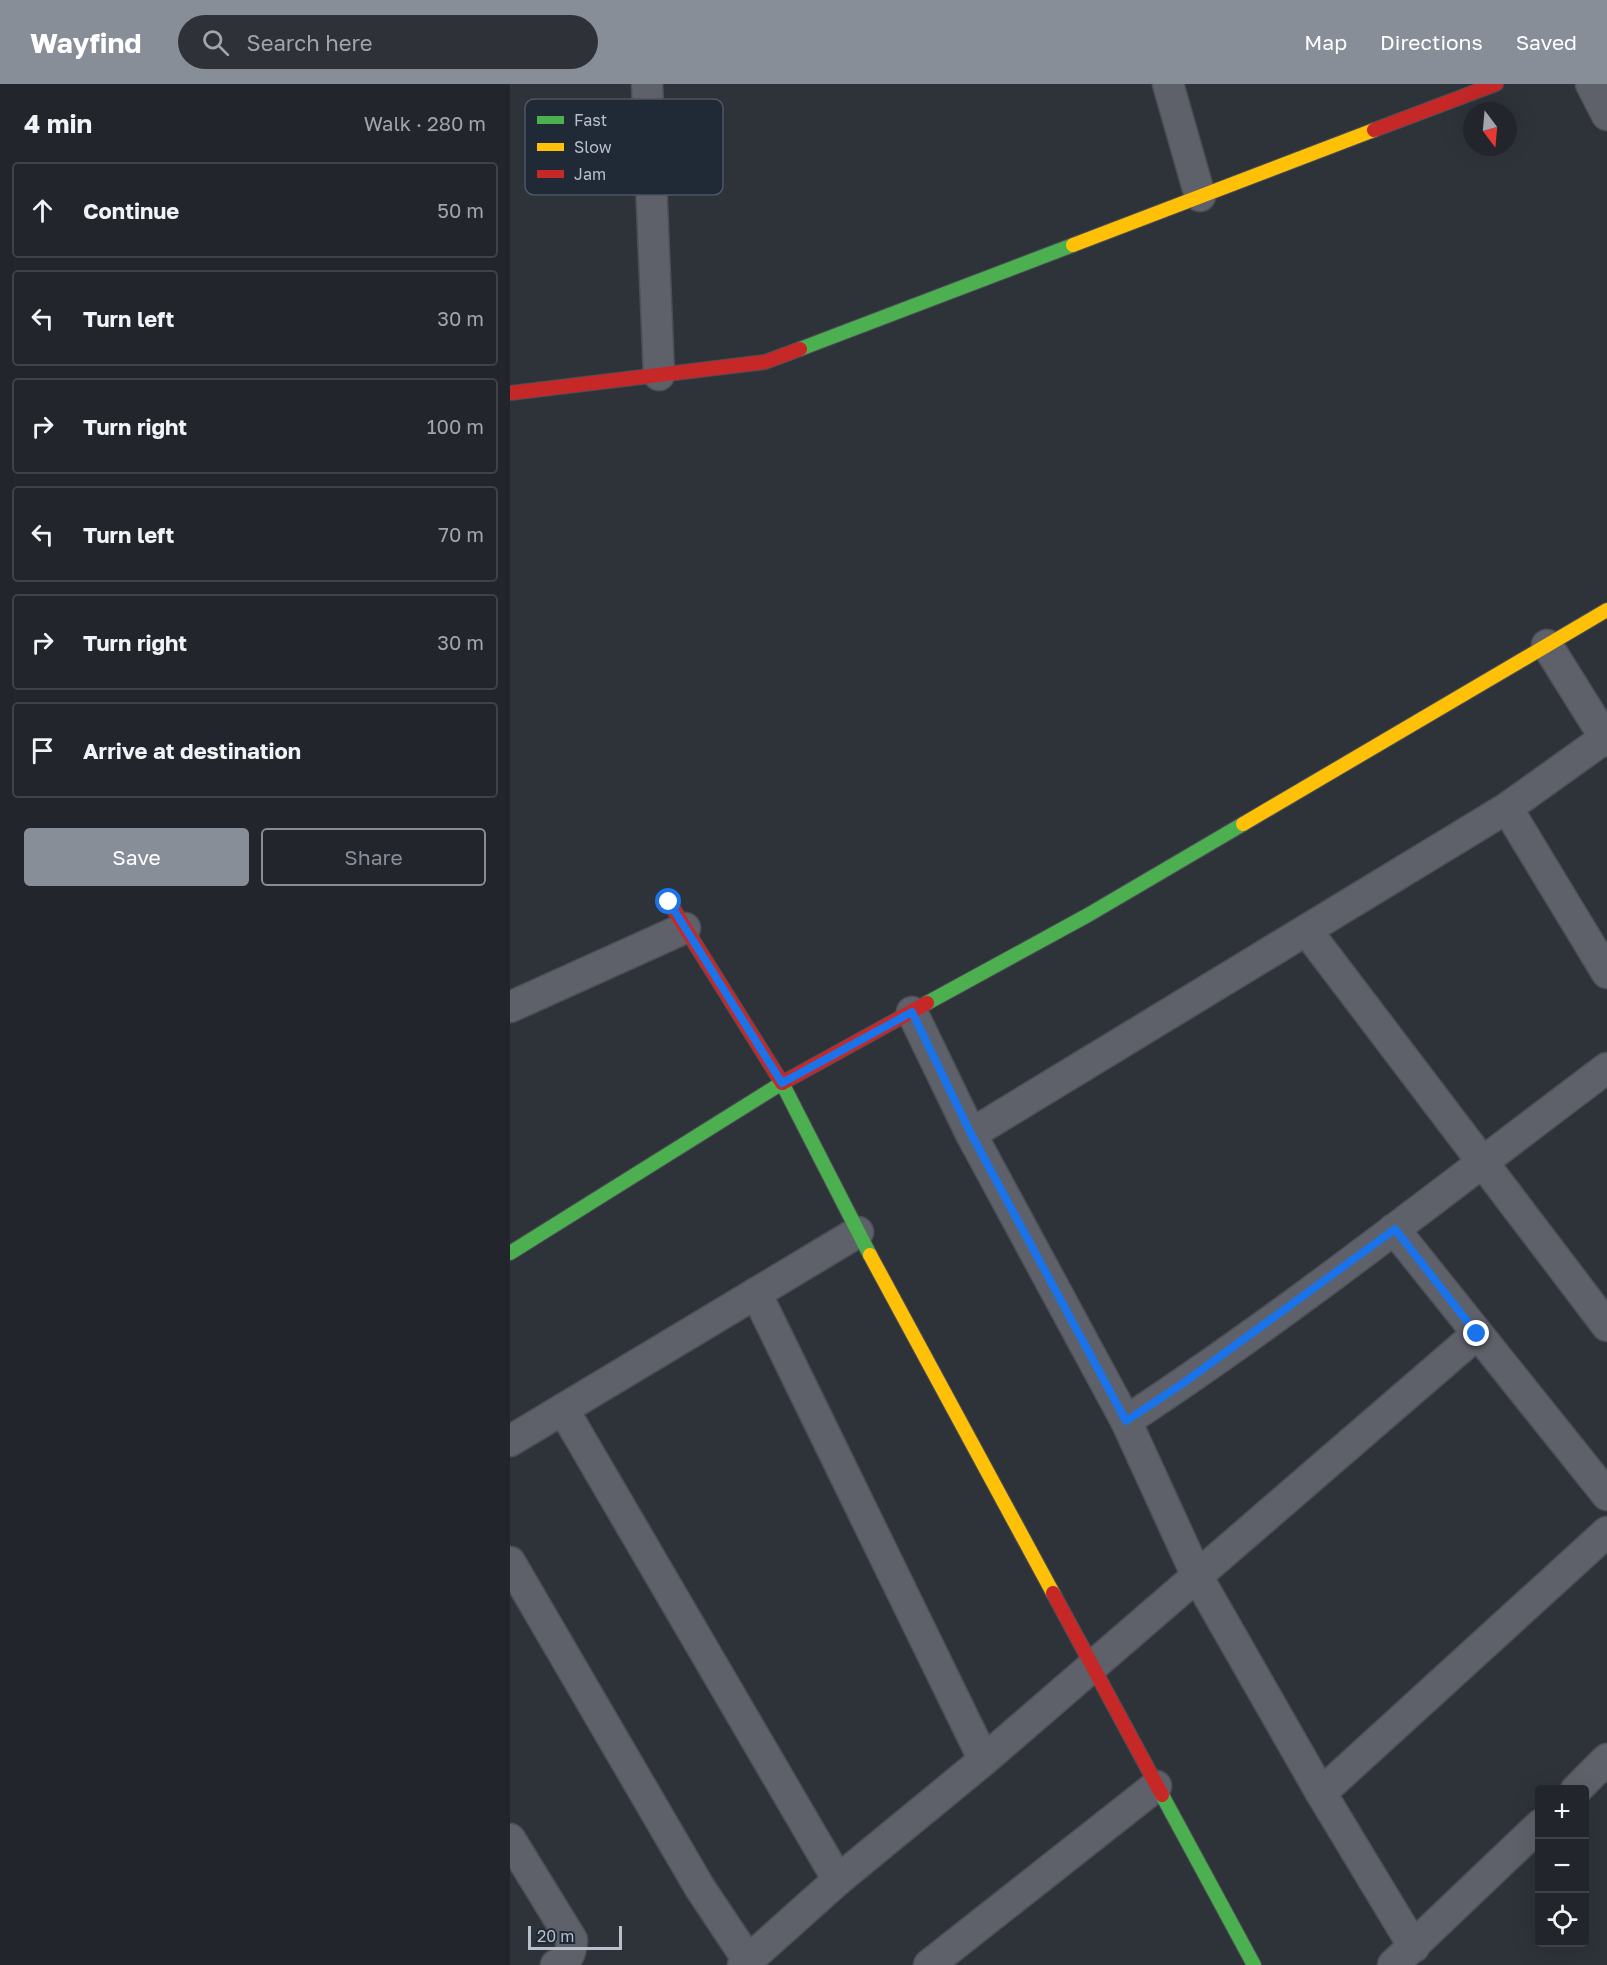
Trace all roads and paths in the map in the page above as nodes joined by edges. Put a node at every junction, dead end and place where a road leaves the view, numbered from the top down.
1 (647, 84) edge
2 (1168, 84) edge
3 (1496, 84) edge
4 (1592, 84) edge
5 (648, 99) edge
6 (1607, 115) edge
7 (652, 195) edge
8 (1200, 196) junction
9 (659, 375) junction
10 (510, 393) edge
11 (1607, 610) edge
12 (1547, 645) junction
13 (1606, 740) edge
14 (1506, 808) junction
15 (669, 902) dead end
16 (685, 928) junction
17 (1306, 931) junction
18 (1607, 972) edge
19 (511, 1005) edge
20 (912, 1012) junction
21 (1607, 1068) edge
22 (782, 1083) junction
23 (971, 1134) junction
24 (1480, 1163) junction
25 (1395, 1229) junction
26 (858, 1232) junction
27 (510, 1253) edge
28 (756, 1293) junction
29 (1607, 1326) edge
30 (1477, 1334) junction
31 (563, 1409) junction
32 (1126, 1421) junction
33 (510, 1441) edge
34 (1607, 1495) edge
35 (1607, 1532) edge
36 (510, 1562) edge
37 (1197, 1576) junction
38 (1092, 1666) junction
39 (1607, 1759) edge
40 (984, 1760) junction
41 (1581, 1785) edge
42 (1156, 1786) junction
43 (1321, 1793) junction
44 (1535, 1829) edge
45 (510, 1839) edge
46 (838, 1880) junction
47 (1403, 1956) edge
48 (746, 1962) edge
49 (556, 1965) edge
50 (929, 1965) edge
51 (1254, 1965) edge

1 - 5 street
2 - 8 street
3 - 8 street
4 - 6 street
7 - 9 street
8 - 9 street
9 - 10 street
11 - 12 street
12 - 13 street
12 - 20 street
13 - 14 street
14 - 17 street
14 - 18 street
15 - 16 street
16 - 19 street
16 - 22 street
17 - 23 street
17 - 24 street
20 - 22 street
20 - 23 street
21 - 24 street
22 - 26 street
22 - 27 street
23 - 32 street
24 - 25 street
24 - 29 street
25 - 30 street
25 - 32 street
26 - 28 street
26 - 38 street
28 - 31 street
28 - 40 street
30 - 34 street
30 - 37 street
31 - 33 street
31 - 46 street
32 - 37 street
35 - 43 street
36 - 48 street
37 - 38 street
37 - 43 street
38 - 40 street
38 - 42 street
39 - 41 street
40 - 46 street
42 - 50 street
42 - 51 street
43 - 47 street
44 - 47 street
45 - 49 street
46 - 48 street

